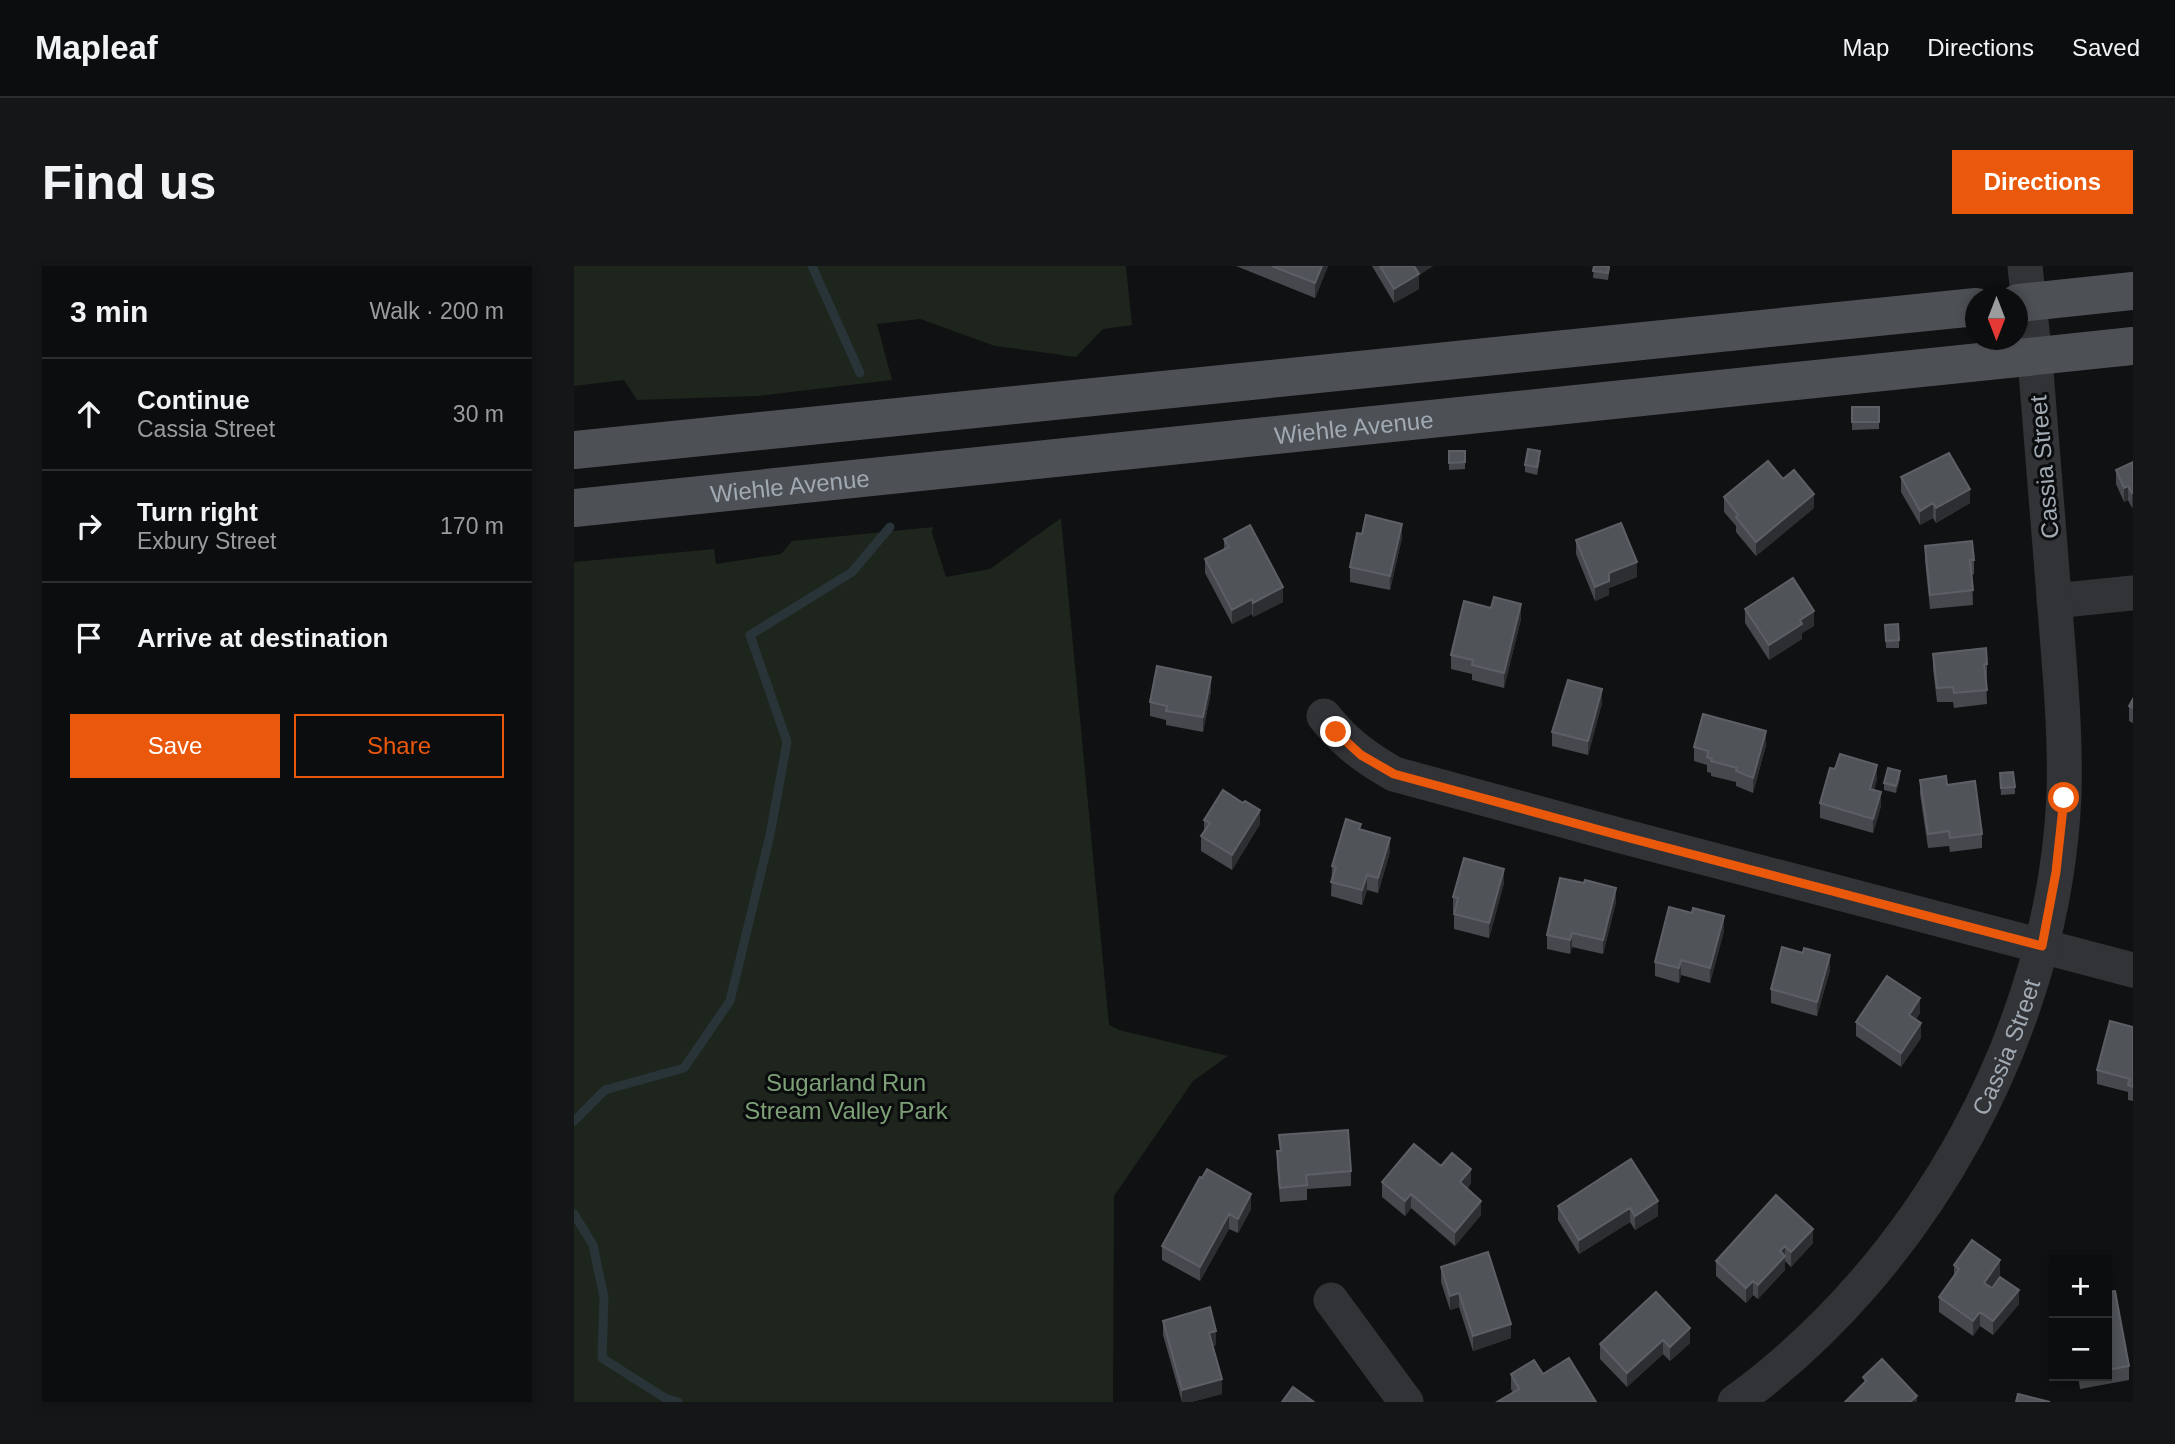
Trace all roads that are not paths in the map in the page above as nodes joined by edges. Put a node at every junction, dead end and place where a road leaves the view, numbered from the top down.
1 (2028, 290) edge
2 (2133, 291) edge
3 (1965, 308) edge
4 (2028, 315) edge
5 (2133, 346) edge
6 (2035, 358) junction
7 (574, 450) edge
8 (574, 508) edge
9 (2133, 593) edge
10 (2054, 601) junction
11 (1324, 716) dead end
12 (2042, 946) junction
13 (2133, 970) edge
14 (1331, 1300) dead end
15 (1406, 1402) edge
16 (1735, 1402) edge

1 - 2 main road
3 - 7 main road
4 - 6 street, Cassia Street
5 - 6 main road, Wiehle Avenue
6 - 8 main road, Wiehle Avenue
6 - 10 street, Cassia Street
9 - 10 street
10 - 12 street, Cassia Street
11 - 12 street
12 - 13 street
12 - 16 street, Cassia Street
14 - 15 street

